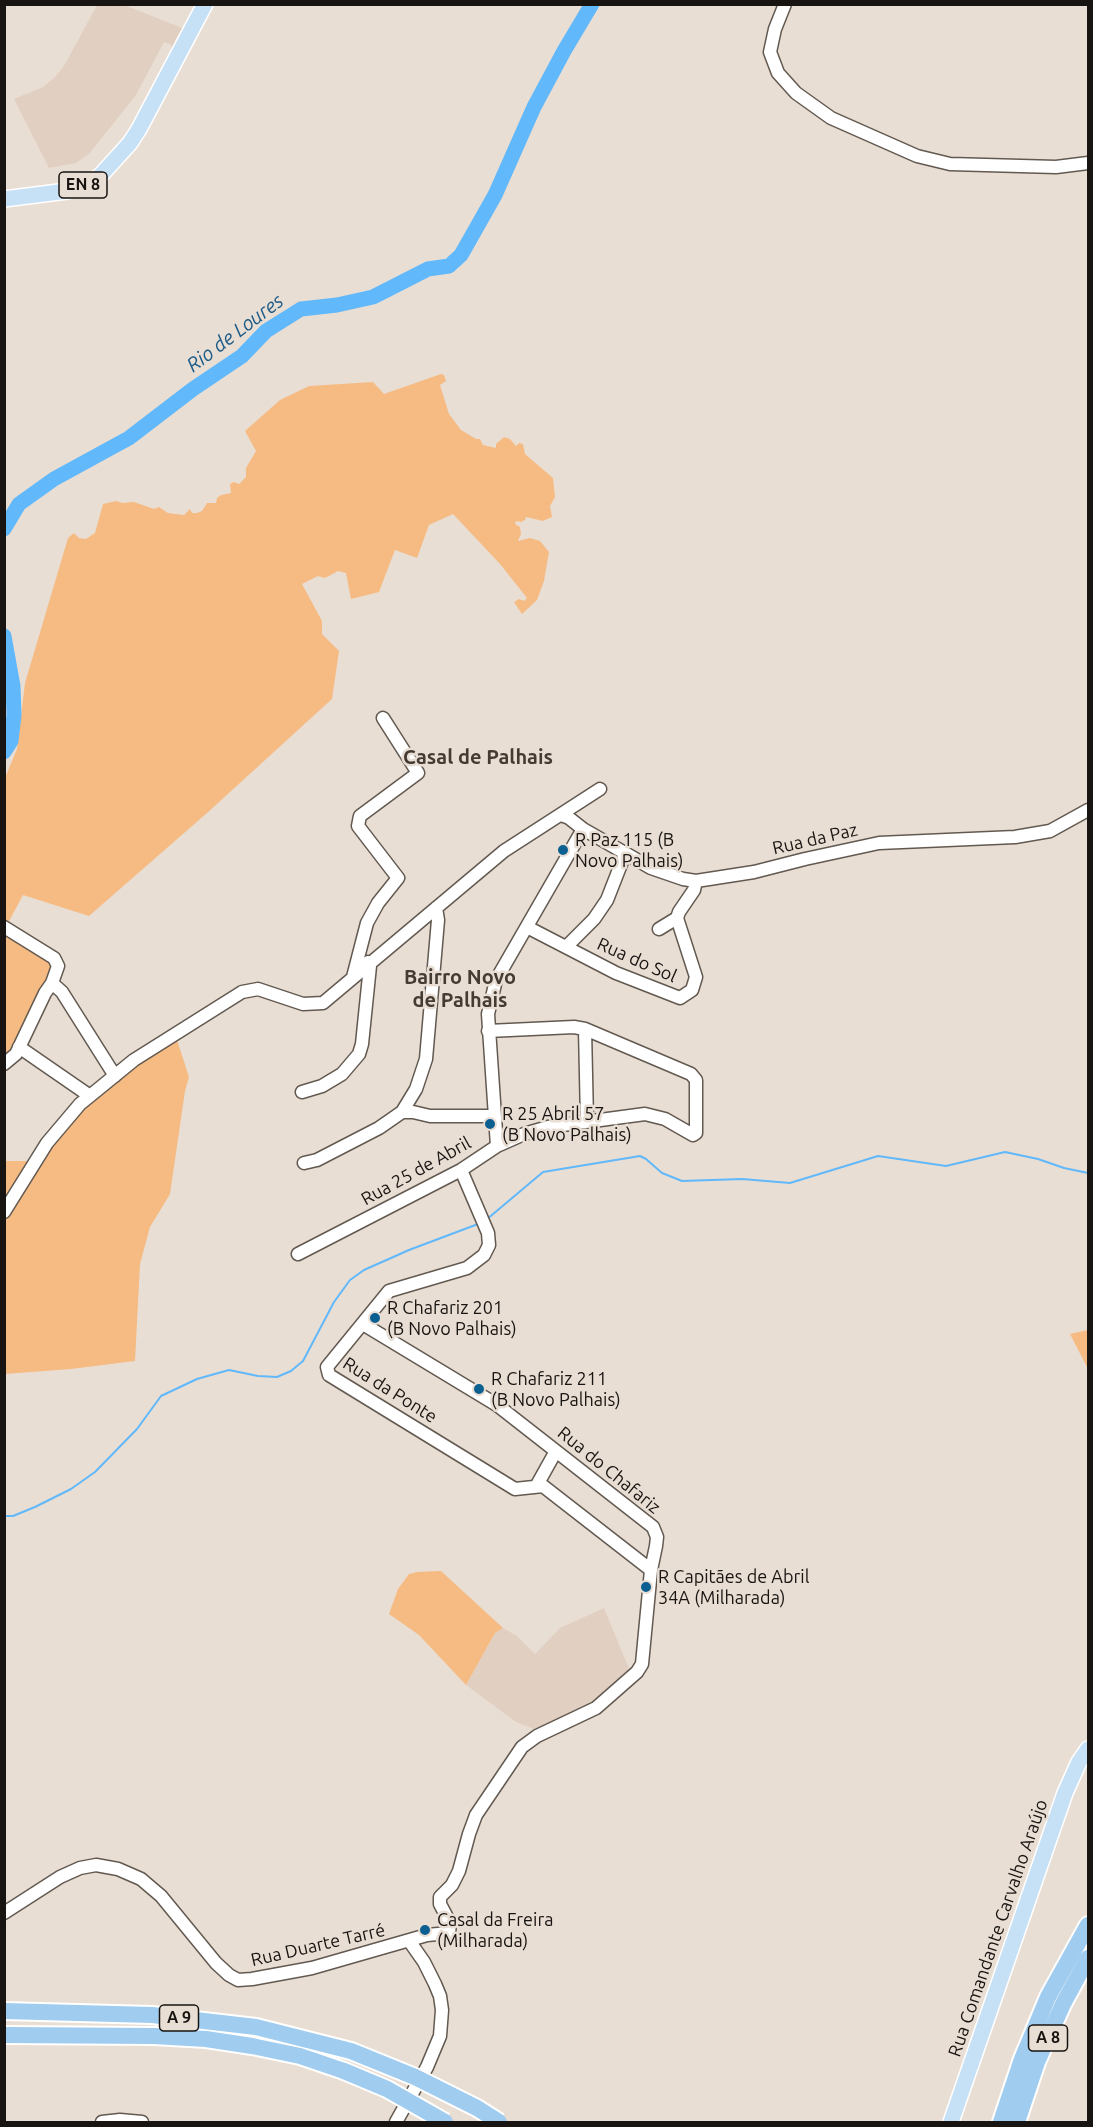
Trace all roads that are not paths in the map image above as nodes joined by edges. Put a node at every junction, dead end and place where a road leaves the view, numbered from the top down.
1 (206, 4) edge
2 (785, 4) edge
3 (1089, 163) edge
4 (4, 199) edge
5 (383, 718) dead end
6 (600, 789) dead end
7 (1089, 810) edge
8 (561, 815) junction
9 (583, 829) junction
10 (625, 854) junction
11 (696, 881) junction
12 (436, 908) junction
13 (677, 918) junction
14 (4, 927) edge
15 (527, 927) junction
16 (659, 929) dead end
17 (566, 947) junction
18 (360, 952) junction
19 (370, 966) junction
20 (353, 977) junction
21 (52, 983) junction
22 (585, 1029) junction
23 (489, 1030) junction
24 (19, 1047) junction
25 (4, 1064) edge
26 (114, 1076) junction
27 (416, 1089) junction
28 (302, 1092) dead end
29 (90, 1096) junction
30 (402, 1112) junction
31 (421, 1113) junction
32 (495, 1116) junction
33 (587, 1121) junction
34 (497, 1146) junction
35 (304, 1163) dead end
36 (461, 1170) junction
37 (4, 1212) edge
38 (298, 1254) dead end
39 (363, 1324) junction
40 (555, 1451) junction
41 (537, 1485) junction
42 (651, 1570) junction
43 (1089, 1749) edge
44 (4, 1913) edge
45 (1089, 1924) edge
46 (410, 1942) junction
47 (1089, 1958) edge
48 (4, 2011) edge
49 (4, 2035) edge
50 (415, 2077) junction
51 (102, 2122) edge
52 (142, 2122) edge
53 (396, 2122) edge
54 (445, 2122) edge
55 (481, 2122) edge
56 (499, 2122) edge
57 (951, 2122) edge
58 (1001, 2122) edge
59 (1017, 2122) edge

1 - 4 main road, EN 8
2 - 3 street
5 - 18 street
6 - 8 street
7 - 11 street, Rua da Paz
8 - 9 street, Rua da Paz
8 - 12 street
9 - 10 street, Rua da Paz
9 - 15 street
10 - 11 street, Rua da Paz
10 - 17 street
11 - 13 street
12 - 19 street
12 - 27 street
13 - 16 street
13 - 17 street, Rua do Sol
14 - 21 street
15 - 17 street, Rua do Sol
15 - 23 street
18 - 19 street
18 - 20 street
19 - 20 street
19 - 28 street
20 - 26 street
21 - 24 street
21 - 26 street
22 - 23 street
22 - 33 street
22 - 33 street, Rua 25 de Abril
23 - 32 street
24 - 25 street
24 - 29 street
26 - 29 street
27 - 30 street
27 - 31 street
29 - 37 street
30 - 31 street
30 - 35 street
31 - 32 street
32 - 34 street
33 - 34 street, Rua 25 de Abril
34 - 36 street, Rua 25 de Abril
36 - 38 street, Rua 25 de Abril
36 - 39 street, Rua da Ponte
39 - 40 street, Rua do Chafariz
39 - 41 street, Rua da Ponte
40 - 41 street
40 - 42 street, Rua do Chafariz
41 - 42 street
42 - 46 street, Rua do Chafariz
43 - 57 main road, Rua Comandante Carvalho Araújo
44 - 46 street, Rua Duarte Tarré
45 - 58 highway, A 8
46 - 53 street
47 - 59 highway, A 8
48 - 50 highway, A 9
49 - 54 highway, A 9, bridge
50 - 55 highway, A 9, bridge
50 - 56 highway, bridge
51 - 52 street

